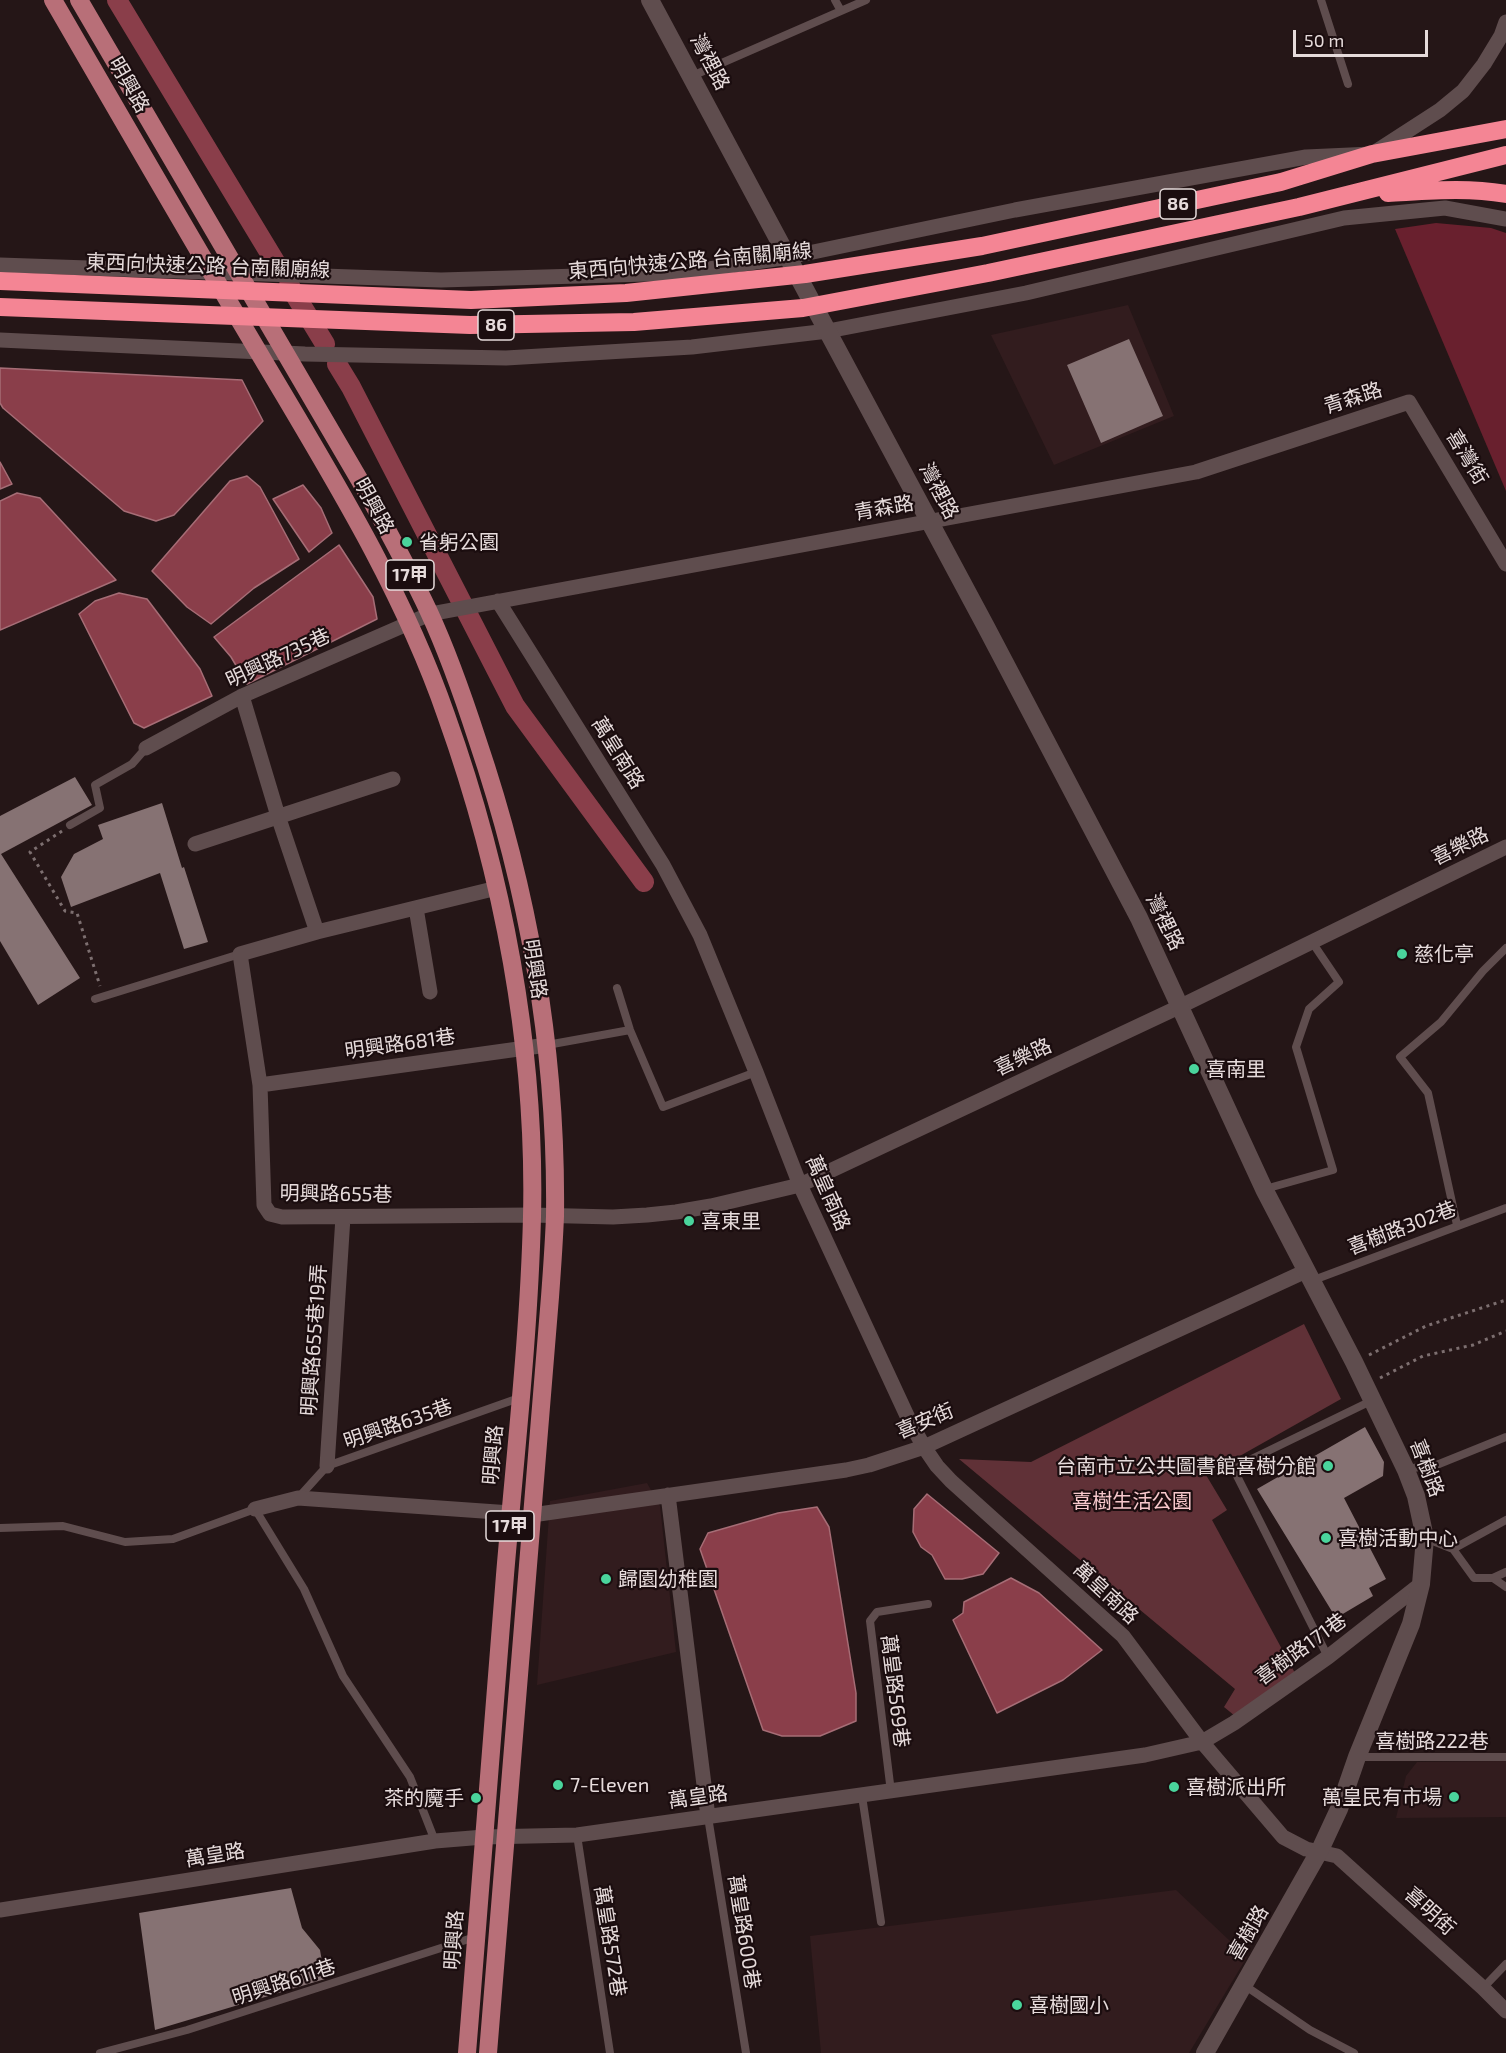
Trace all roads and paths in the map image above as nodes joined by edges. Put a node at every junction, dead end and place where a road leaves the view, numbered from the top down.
1 (53, 0) edge
2 (79, 0) edge
3 (650, 0) edge
4 (835, 0) edge
5 (866, 0) edge
6 (1322, 0) edge
7 (841, 11) junction
8 (1506, 22) edge
9 (692, 76) junction
10 (1348, 84) dead end
11 (1506, 129) edge
12 (1372, 154) junction
13 (1506, 155) edge
14 (1506, 194) edge
15 (1344, 196) junction
16 (1506, 219) edge
17 (789, 257) junction
18 (0, 265) edge
19 (213, 273) junction
20 (237, 273) junction
21 (0, 280) edge
22 (0, 307) edge
23 (828, 331) junction
24 (0, 340) edge
25 (258, 352) junction
26 (286, 353) junction
27 (1409, 402) joint
28 (930, 521) junction
29 (1506, 564) edge
30 (497, 601) junction
31 (430, 614) junction
32 (409, 622) junction
33 (242, 696) junction
34 (146, 748) joint
35 (393, 779) dead end
36 (278, 816) junction
37 (70, 825) joint
38 (195, 844) dead end
39 (1506, 846) edge
40 (497, 888) junction
41 (416, 908) junction
42 (317, 932) junction
43 (1312, 942) junction
44 (1506, 948) edge
45 (240, 954) junction
46 (617, 988) dead end
47 (430, 992) dead end
48 (99, 997) joint
49 (1181, 1006) junction
50 (630, 1030) junction
51 (547, 1045) junction
52 (524, 1047) junction
53 (756, 1072) junction
54 (260, 1085) junction
55 (800, 1185) junction
56 (1264, 1189) junction
57 (1506, 1208) edge
58 (532, 1215) junction
59 (555, 1216) junction
60 (343, 1217) junction
61 (1457, 1225) junction
62 (1308, 1276) junction
63 (1506, 1300) edge
64 (1506, 1330) edge
65 (1354, 1362) junction
66 (1369, 1393) junction
67 (520, 1398) junction
68 (1506, 1437) edge
69 (924, 1447) junction
70 (327, 1466) junction
71 (1406, 1470) junction
72 (668, 1495) junction
73 (298, 1498) junction
74 (255, 1509) junction
75 (511, 1513) junction
76 (532, 1515) junction
77 (1506, 1520) edge
78 (0, 1528) edge
79 (1425, 1538) junction
80 (1454, 1550) junction
81 (1506, 1572) edge
82 (1493, 1578) junction
83 (1421, 1584) junction
84 (1506, 1587) edge
85 (928, 1604) dead end
86 (1328, 1657) junction
87 (1202, 1742) junction
88 (1357, 1757) junction
89 (1506, 1757) edge
90 (891, 1792) junction
91 (862, 1796) junction
92 (708, 1817) junction
93 (577, 1835) junction
94 (484, 1837) junction
95 (506, 1837) junction
96 (435, 1841) junction
97 (1320, 1850) junction
98 (0, 1910) edge
99 (881, 1923) dead end
100 (477, 1936) junction
101 (1506, 1964) edge
102 (1245, 1985) junction
103 (1484, 1988) junction
104 (1506, 2011) edge
105 (100, 2053) edge
106 (467, 2053) edge
107 (488, 2053) edge
108 (610, 2053) edge
109 (746, 2053) edge
110 (1205, 2053) edge
111 (1354, 2053) edge

1 - 19 main road, 明興路 / 17甲
2 - 20 main road, 明興路 / 17甲
3 - 9 street, 灣裡路
4 - 7 lane
5 - 7 lane
6 - 10 lane
7 - 9 lane
8 - 12 street
9 - 17 street, 灣裡路
11 - 12 highway, 東西向快速公路 台南關廟線
12 - 17 street
12 - 21 highway, 東西向快速公路 台南關廟線 / 86
13 - 15 highway
14 - 15 highway
15 - 22 highway, 86
16 - 23 street
17 - 20 street
17 - 23 street, 灣裡路
18 - 19 street
19 - 20 street
19 - 25 main road, 明興路 / 17甲
20 - 26 main road, 明興路 / 17甲
23 - 26 street
23 - 28 street, 灣裡路
24 - 25 street
25 - 26 street
25 - 32 main road, 明興路 / 17甲
26 - 31 main road, 明興路 / 17甲
27 - 28 street, 青森路
27 - 29 street, 喜灣街
28 - 30 street, 青森路
28 - 49 street, 灣裡路
30 - 31 street, 青森路
30 - 53 street, 萬皇南路
31 - 32 street, 明興路735巷
31 - 51 main road, 明興路 / 17甲
32 - 33 street, 明興路735巷
32 - 40 main road, 明興路 / 17甲
33 - 34 street, 明興路735巷
33 - 36 street
34 - 37 lane
35 - 36 street
36 - 38 street
36 - 42 street
37 - 48 path
39 - 43 street, 喜樂路
40 - 41 street
40 - 52 main road, 明興路 / 17甲
41 - 42 street
41 - 47 street
42 - 45 street
43 - 49 street, 喜樂路
43 - 56 lane
44 - 61 lane
45 - 48 lane
45 - 54 street
46 - 50 lane
49 - 55 street, 喜樂路
49 - 56 street, 喜樹路
50 - 51 lane
50 - 53 lane
51 - 52 street, 明興路681巷
51 - 59 main road, 明興路 / 17甲
52 - 54 street, 明興路681巷
52 - 58 main road, 明興路 / 17甲
53 - 55 street, 萬皇南路
54 - 60 street, 明興路655巷
55 - 59 street, 喜樂路
55 - 69 street, 萬皇南路
56 - 62 street, 喜樹路
57 - 61 lane, 喜樹路302巷
58 - 59 street, 喜樂路
58 - 60 street, 明興路655巷
58 - 67 main road, 明興路 / 17甲
59 - 76 main road, 明興路 / 17甲
60 - 70 street, 明興路655巷19弄
61 - 62 lane, 喜樹路302巷
62 - 65 street, 喜樹路
62 - 69 street, 喜安街
63 - 65 path
64 - 66 path
65 - 66 street, 喜樹路
66 - 71 street, 喜樹路
66 - 86 lane
67 - 70 lane, 明興路635巷
67 - 75 main road, 明興路 / 17甲
68 - 71 lane
69 - 72 street, 喜安街
69 - 87 street, 萬皇南路
70 - 73 lane, 明興路635巷
71 - 79 street, 喜樹路
72 - 76 street, 喜安街
72 - 92 street
73 - 74 street
73 - 75 street
74 - 78 lane
74 - 96 lane
75 - 94 main road, 明興路 / 17甲
76 - 95 main road, 明興路 / 17甲
77 - 80 lane
79 - 80 lane
79 - 83 street, 喜樹路
80 - 82 lane
81 - 82 lane
82 - 84 lane
83 - 86 street, 喜樹路171巷
83 - 88 street, 喜樹路
85 - 90 lane, 萬皇路569巷
86 - 87 street, 喜樹路171巷
87 - 90 street, 萬皇路
87 - 97 street
88 - 89 lane, 喜樹路222巷
88 - 97 street, 喜樹路
90 - 91 street, 萬皇路
91 - 92 street, 萬皇路
91 - 99 lane
92 - 93 street, 萬皇路
92 - 109 lane, 萬皇路600巷
93 - 95 street, 萬皇路
93 - 108 lane, 萬皇路572巷
94 - 95 street, 萬皇路
94 - 96 street, 萬皇路
94 - 100 main road, 明興路 / 17甲
95 - 107 main road, 明興路 / 17甲
96 - 98 street, 萬皇路
97 - 102 street, 喜樹路
97 - 103 street, 喜明街
100 - 105 lane, 明興路611巷
100 - 106 main road, 明興路 / 17甲
101 - 103 lane
102 - 110 street, 喜樹路
102 - 111 lane
103 - 104 street, 喜明街

